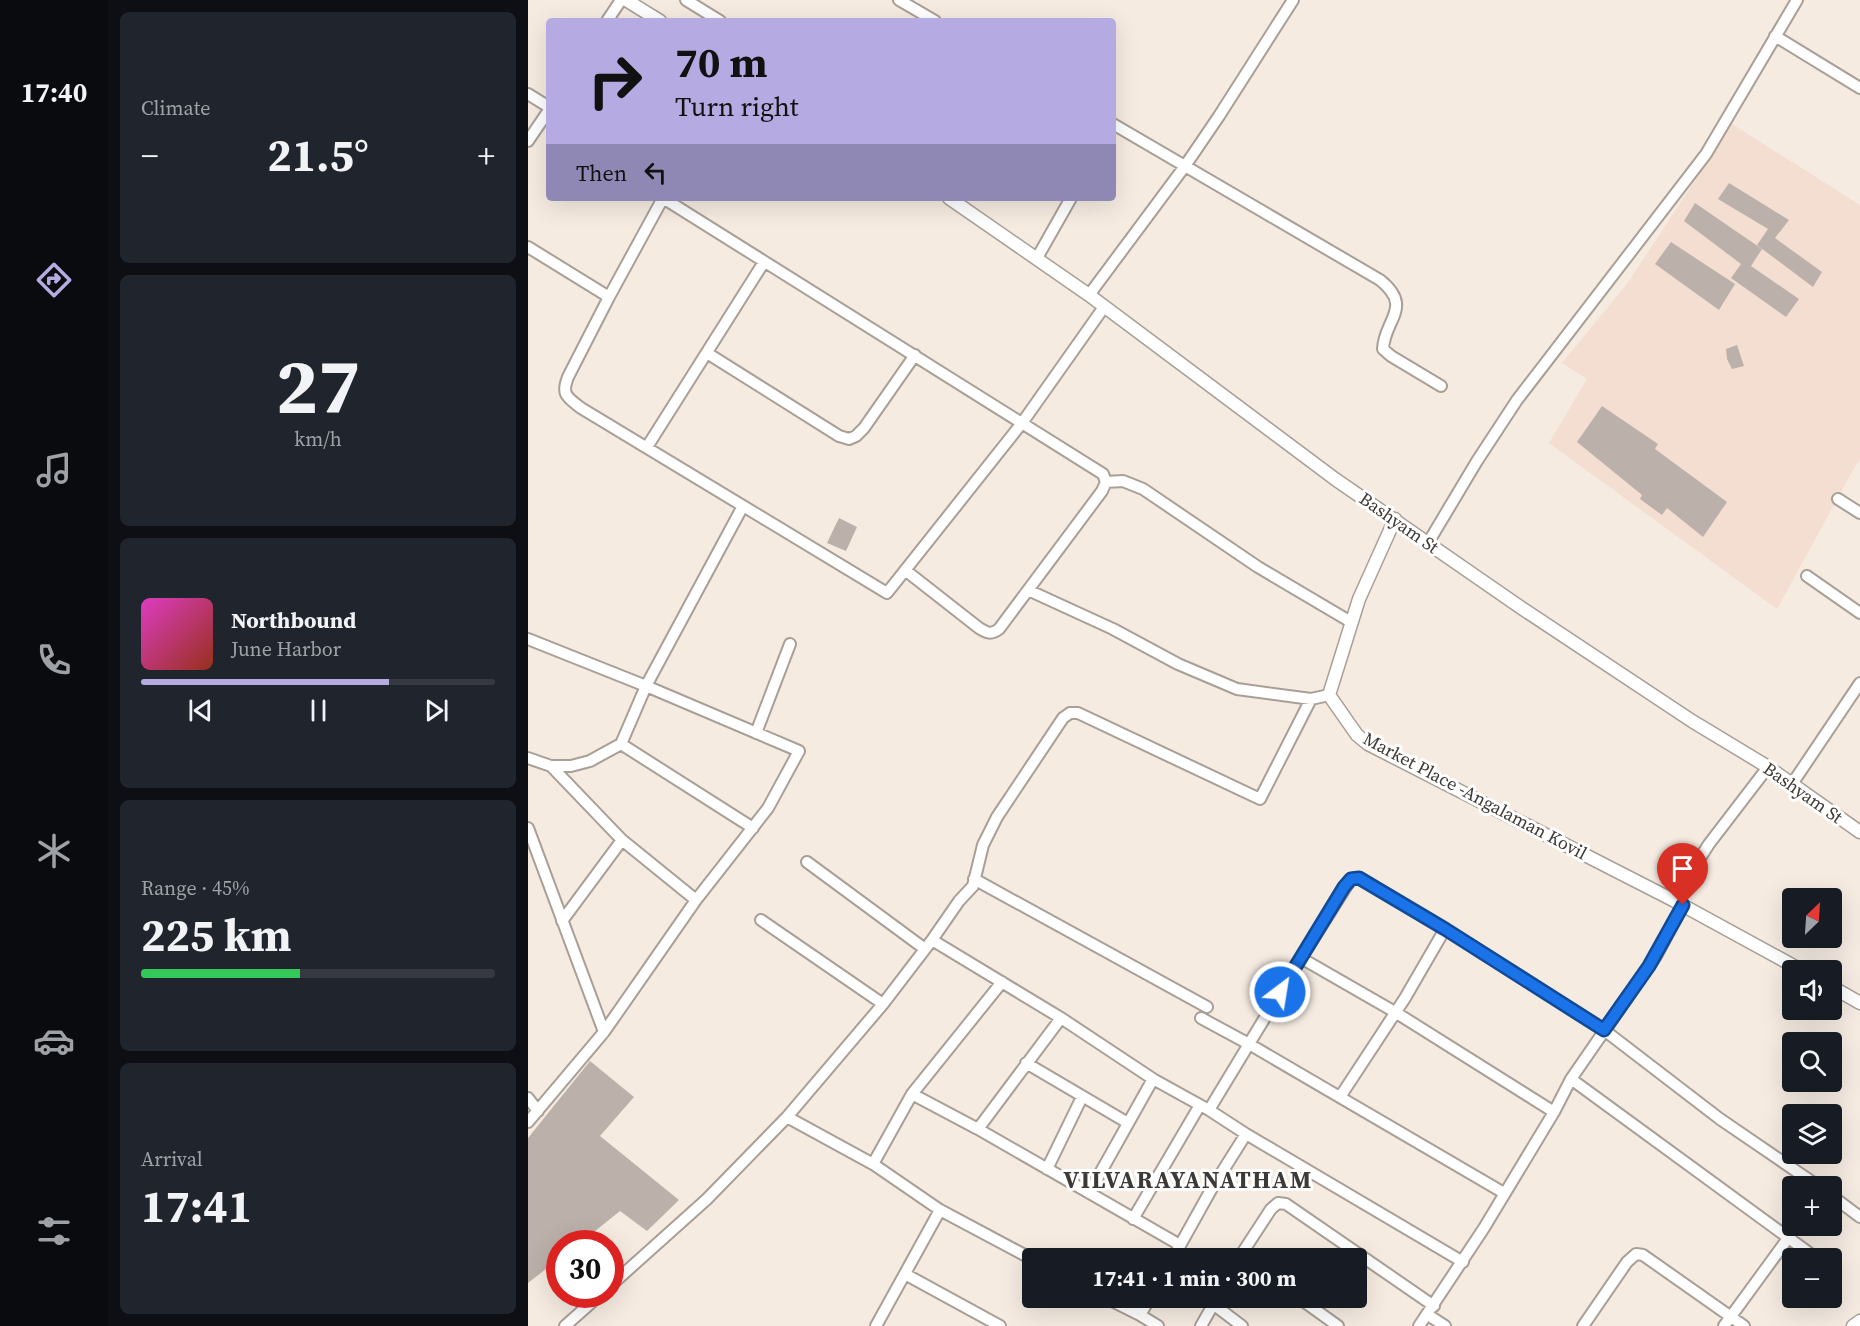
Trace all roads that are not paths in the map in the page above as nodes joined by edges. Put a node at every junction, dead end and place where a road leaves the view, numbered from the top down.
1 (621, 0) edge
2 (626, 0) edge
3 (686, 0) edge
4 (899, 0) edge
5 (1293, 0) edge
6 (1797, 0) edge
7 (609, 18) edge
8 (655, 18) edge
9 (715, 18) edge
10 (930, 18) edge
11 (1775, 36) junction
12 (1860, 88) edge
13 (528, 94) edge
14 (546, 106) edge
15 (546, 113) edge
16 (1116, 126) edge
17 (528, 141) edge
18 (1185, 166) junction
19 (661, 201) edge
20 (668, 201) edge
21 (953, 201) edge
22 (1069, 201) edge
23 (528, 246) edge
24 (1037, 258) junction
25 (764, 262) junction
26 (1089, 295) junction
27 (609, 297) junction
28 (1104, 307) junction
29 (707, 352) junction
30 (915, 355) junction
31 (1441, 386) dead end
32 (1022, 423) junction
33 (646, 447) junction
34 (1106, 482) junction
35 (1838, 500) dead end
36 (743, 506) junction
37 (1860, 513) edge
38 (1395, 519) junction
39 (1428, 543) junction
40 (905, 570) junction
41 (1807, 576) dead end
42 (1028, 590) junction
43 (1860, 613) edge
44 (1351, 622) junction
45 (528, 639) edge
46 (790, 644) dead end
47 (1860, 683) edge
48 (646, 686) junction
49 (1329, 695) junction
50 (1311, 699) junction
51 (756, 733) junction
52 (621, 744) junction
53 (528, 758) edge
54 (551, 766) junction
55 (1768, 767) junction
56 (1792, 784) junction
57 (528, 828) edge
58 (753, 828) junction
59 (1860, 832) edge
60 (622, 840) junction
61 (807, 862) dead end
62 (974, 879) junction
63 (696, 900) junction
64 (1678, 902) junction
65 (761, 920) dead end
66 (562, 921) junction
67 (1445, 929) junction
68 (932, 940) junction
69 (925, 949) junction
70 (1301, 958) junction
71 (1783, 960) edge
72 (1002, 982) junction
73 (1842, 993) edge
74 (883, 1004) junction
75 (1860, 1004) edge
76 (1206, 1007) dead end
77 (1395, 1012) junction
78 (1060, 1018) junction
79 (1201, 1018) dead end
80 (1604, 1030) junction
81 (604, 1032) junction
82 (1250, 1044) junction
83 (1026, 1064) junction
84 (1571, 1078) junction
85 (1153, 1079) junction
86 (912, 1094) junction
87 (1340, 1096) junction
88 (1082, 1097) junction
89 (528, 1098) edge
90 (1205, 1108) junction
91 (538, 1111) junction
92 (1554, 1112) junction
93 (787, 1117) junction
94 (528, 1122) edge
95 (1128, 1123) junction
96 (978, 1130) junction
97 (1246, 1134) junction
98 (873, 1164) junction
99 (1047, 1169) junction
100 (1803, 1176) edge
101 (1089, 1193) junction
102 (1504, 1193) junction
103 (1842, 1204) edge
104 (940, 1210) junction
105 (1860, 1217) edge
106 (1133, 1219) junction
107 (1788, 1238) junction
108 (1180, 1245) junction
109 (1178, 1248) edge
110 (1247, 1248) edge
111 (1347, 1248) edge
112 (1802, 1248) edge
113 (1022, 1254) edge
114 (1463, 1262) junction
115 (1367, 1263) edge
116 (624, 1273) edge
117 (905, 1274) junction
118 (585, 1308) edge
119 (1126, 1308) edge
120 (1144, 1308) edge
121 (1211, 1308) edge
122 (1223, 1308) edge
123 (1313, 1308) edge
124 (1431, 1310) junction
125 (1140, 1315) junction
126 (1860, 1321) edge
127 (1727, 1322) edge
128 (565, 1326) edge
129 (876, 1326) edge
130 (1000, 1326) edge
131 (1158, 1326) edge
132 (1201, 1326) edge
133 (1242, 1326) edge
134 (1338, 1326) edge
135 (1419, 1326) edge
136 (1445, 1326) edge
137 (1583, 1326) edge
138 (1744, 1326) edge
139 (1853, 1326) edge

1 - 7 street
2 - 8 street
3 - 9 street
4 - 10 street
5 - 18 street
6 - 11 street
11 - 12 street
11 - 39 street
13 - 14 street
15 - 17 street
16 - 18 street
18 - 26 street
18 - 31 street
19 - 27 street
20 - 25 street
21 - 24 street, Bashyam St
22 - 24 street
23 - 27 street
24 - 26 street, Bashyam St
25 - 29 street
25 - 30 street
26 - 28 street, Bashyam St
27 - 33 street
28 - 32 street
28 - 38 street, Bashyam St
29 - 30 street
29 - 33 street
30 - 32 street
32 - 34 street
32 - 40 street
33 - 36 street
34 - 42 street
34 - 44 street
35 - 37 street
36 - 40 street
36 - 48 street
38 - 39 street, Bashyam St
38 - 44 street
39 - 55 street, Bashyam St
40 - 42 street
41 - 43 street
42 - 50 street
44 - 49 street
45 - 48 street
46 - 51 street
47 - 56 street
48 - 51 street
48 - 52 street
49 - 50 street
49 - 64 street, Market Place -Angalaman Kovil
50 - 62 street
51 - 58 street
52 - 54 street
52 - 58 street
53 - 54 street
54 - 60 street
55 - 56 street, Bashyam St
55 - 64 street
56 - 59 street, Bashyam St
57 - 66 street
58 - 63 street
60 - 63 street
60 - 66 street
61 - 69 street
62 - 68 street
62 - 76 street
63 - 81 street
64 - 71 street, Market Place -Angalaman Kovil
64 - 80 street
65 - 74 street
66 - 81 street
67 - 70 street
67 - 77 street
67 - 80 street
68 - 69 street
68 - 72 street
69 - 74 street
70 - 77 street
70 - 82 street
72 - 78 street
72 - 86 street
73 - 75 street
74 - 93 street
77 - 87 street
77 - 92 street
78 - 83 street
78 - 85 street
79 - 82 street
80 - 84 street
80 - 100 street
81 - 91 street
82 - 87 street
82 - 90 street
83 - 88 street
83 - 96 street
84 - 92 street
84 - 107 street
85 - 90 street
85 - 95 street
86 - 96 street
86 - 98 street
87 - 102 street
88 - 95 street
88 - 99 street
89 - 91 street
90 - 97 street
90 - 106 street
91 - 94 street
92 - 102 street
93 - 98 street
93 - 116 street
95 - 101 street
96 - 99 street
97 - 108 street
97 - 114 street
98 - 104 street
99 - 101 street
101 - 106 street
102 - 114 street
103 - 105 street
104 - 113 street
104 - 117 street
106 - 108 street
107 - 112 street
107 - 127 street
108 - 109 street
110 - 111 street
114 - 124 street
115 - 124 street
117 - 129 street
117 - 130 street
118 - 128 street
119 - 125 street
120 - 125 street
121 - 132 street
122 - 133 street
123 - 134 street
124 - 135 street
124 - 136 street
125 - 131 street
126 - 139 street
127 - 137 street
127 - 138 street

